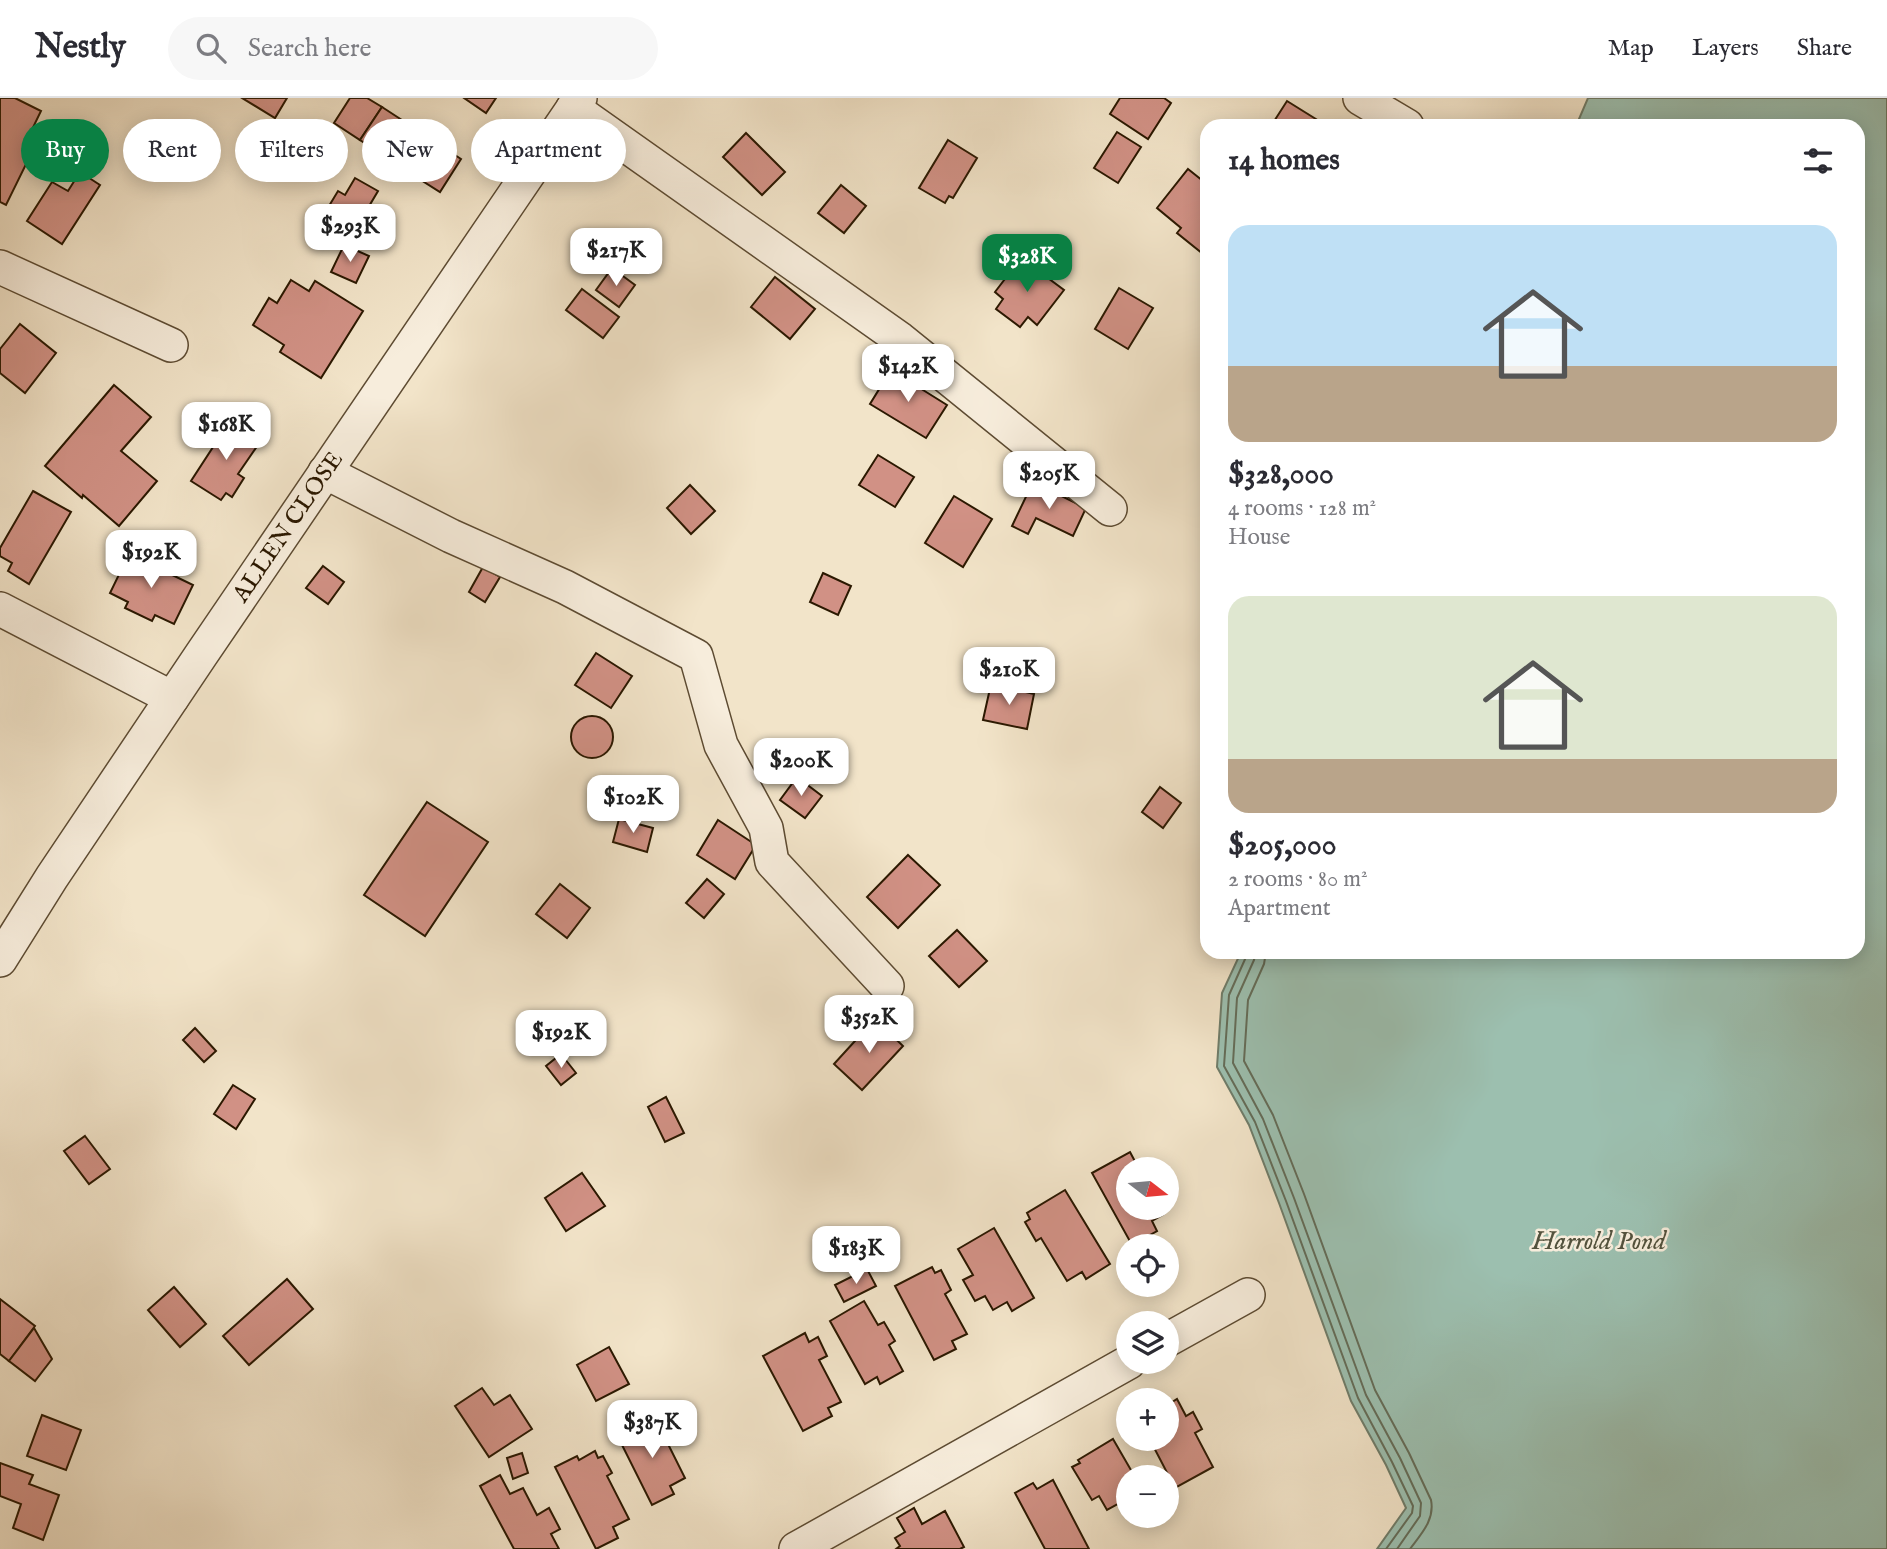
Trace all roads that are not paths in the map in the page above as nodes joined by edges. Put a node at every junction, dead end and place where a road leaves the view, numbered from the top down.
1 (1360, 98) edge
2 (576, 103) edge
3 (1395, 119) edge
4 (0, 268) edge
5 (171, 345) dead end
6 (325, 472) junction
7 (1110, 509) dead end
8 (0, 609) edge
9 (172, 698) junction
10 (0, 960) edge
11 (887, 986) dead end
12 (1248, 1295) dead end
13 (1179, 1333) edge
14 (1116, 1369) edge
15 (796, 1549) edge

1 - 3 street
2 - 6 street, ALLEN CLOSE
2 - 7 street
4 - 5 street
6 - 9 street, ALLEN CLOSE
6 - 11 street
8 - 9 street
9 - 10 street, ALLEN CLOSE
12 - 13 street
14 - 15 street

